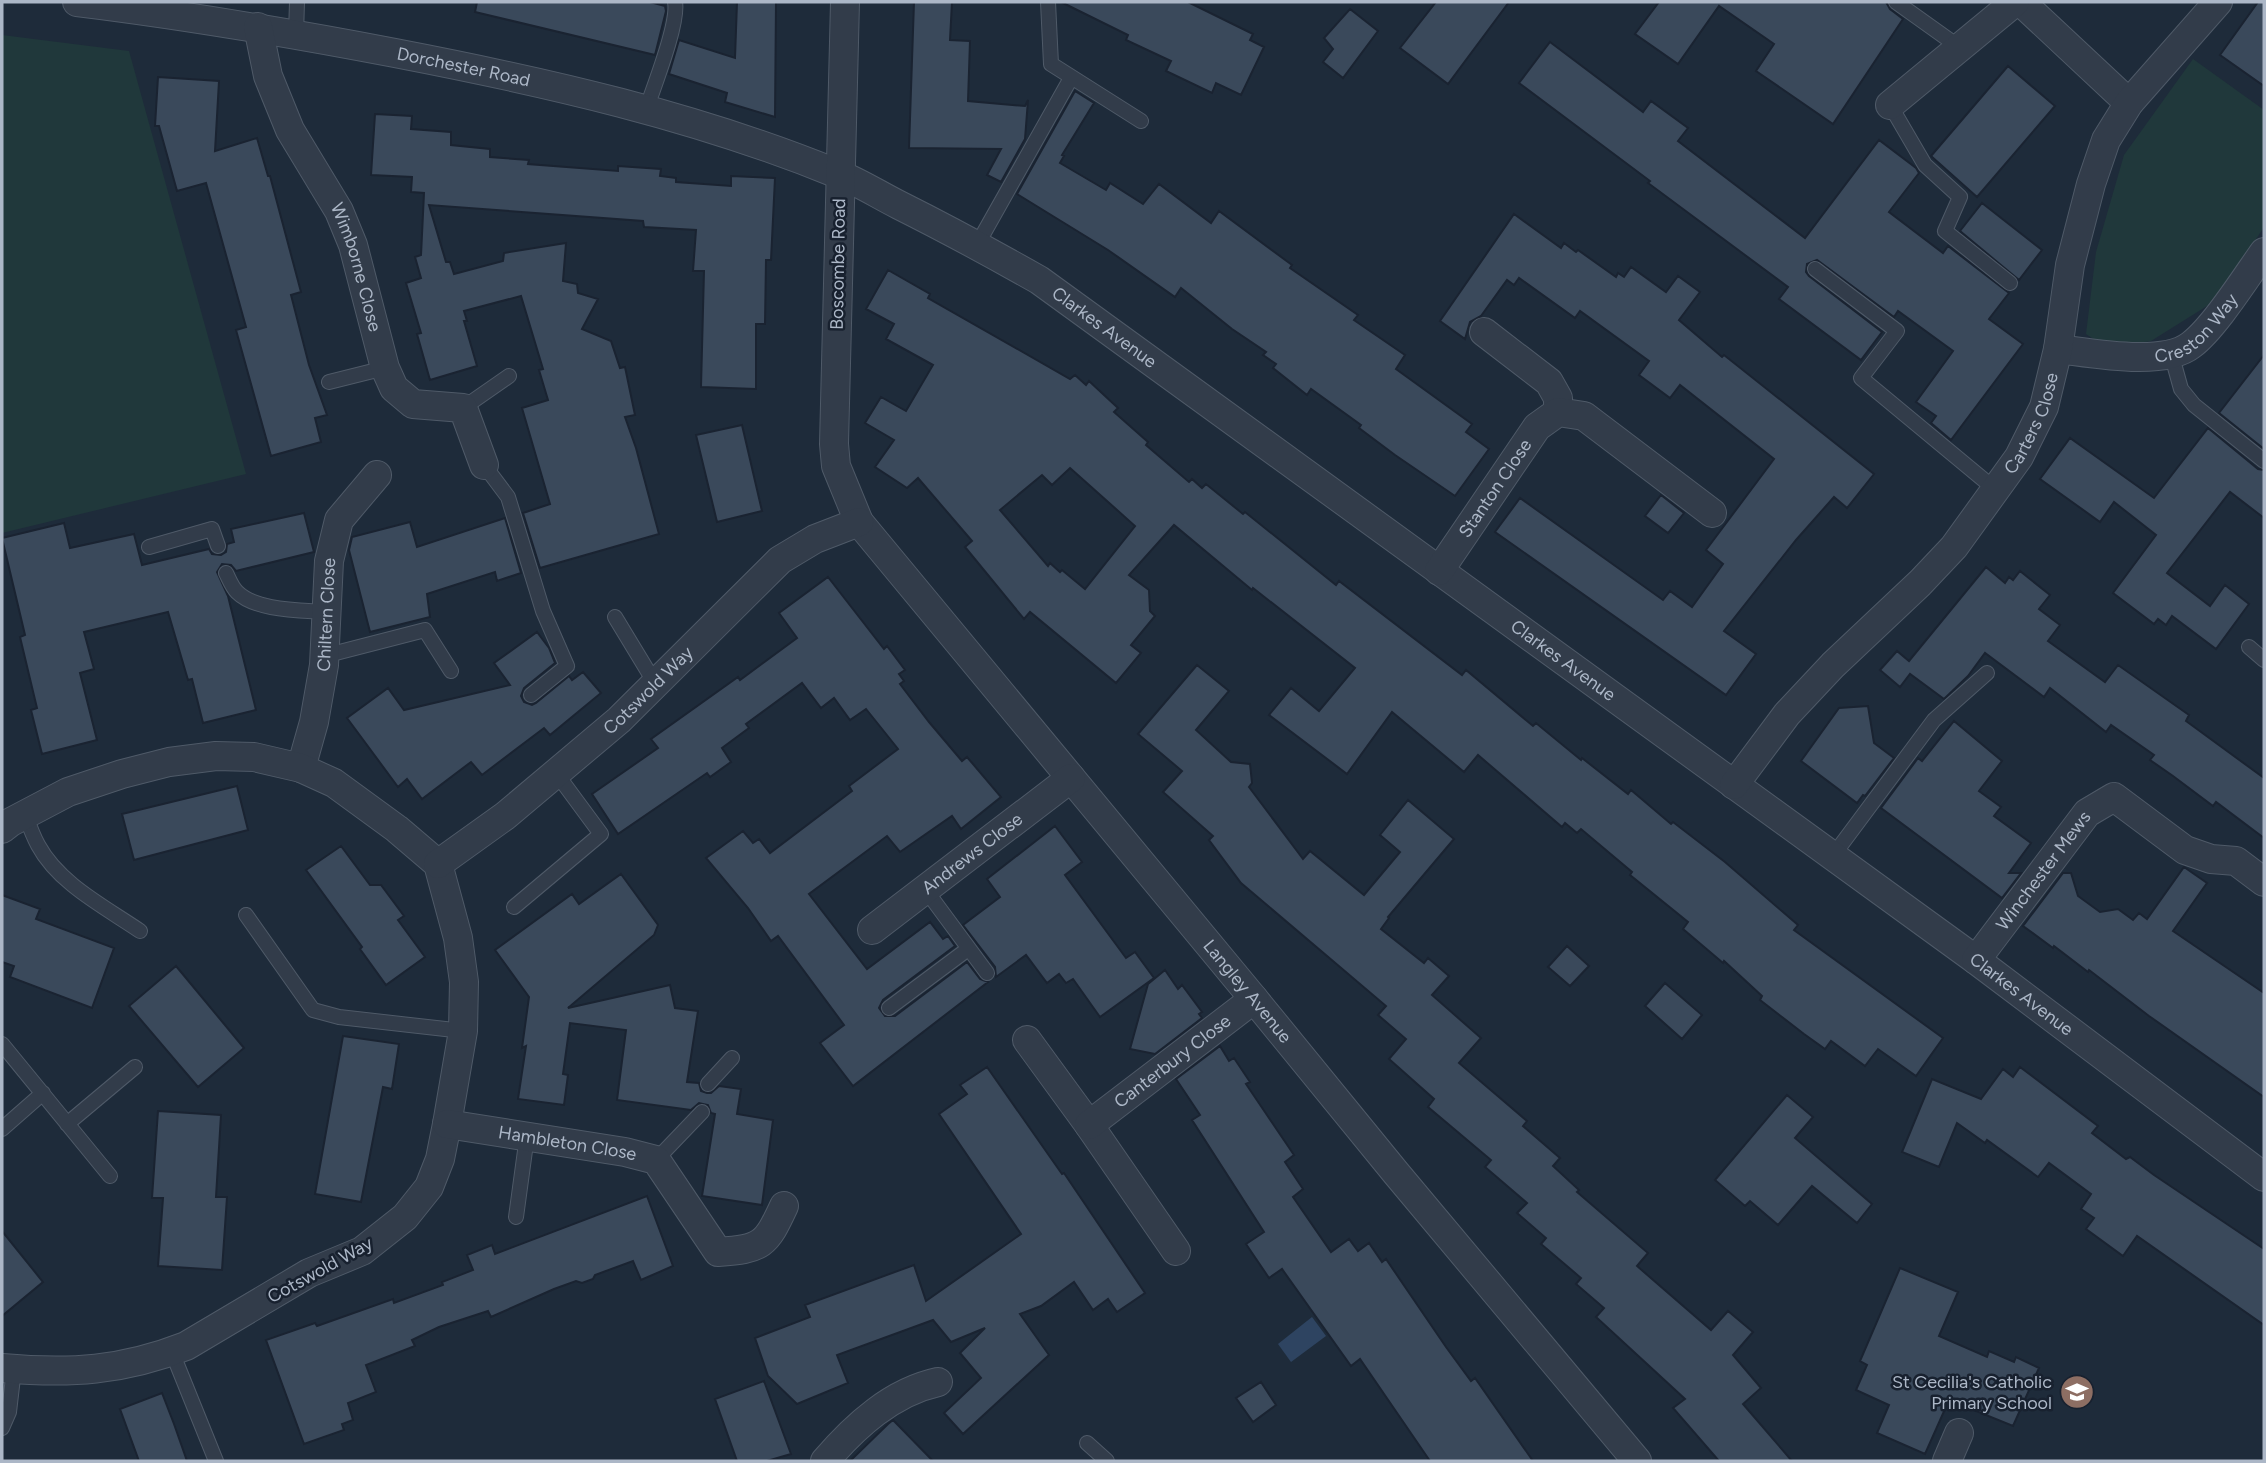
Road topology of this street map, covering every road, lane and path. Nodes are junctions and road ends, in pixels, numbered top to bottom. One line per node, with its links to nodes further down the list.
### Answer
1 (77, 2): 9 (street, Dorchester Road)
2 (297, 2): 10 (lane)
3 (675, 2): 15 (lane)
4 (845, 2): 17 (street, Boscombe Road)
5 (1048, 2): 12 (lane)
6 (1896, 2): 11 (lane)
7 (2018, 2): 11 (street); 13 (street)
8 (2218, 2): 13 (street, Carters Close)
9 (258, 27): 10 (street, Dorchester Road); 25 (street, Wimborne Close)
10 (296, 34): 15 (street, Dorchester Road)
11 (1959, 47): 14 (street)
12 (1071, 78): 16 (lane); 18 (lane)
13 (2129, 103): 23 (street, Carters Close)
14 (1890, 105): 21 (lane)
15 (646, 110): 17 (street, Dorchester Road)
16 (1141, 121)
17 (840, 175): 18 (street, Clarkes Avenue); 35 (street, Boscombe Road)
18 (977, 244): 38 (street, Clarkes Avenue)
19 (2264, 252): 24 (street, Creston Way)
20 (1815, 269): 33 (lane)
21 (2010, 282)
22 (1484, 332): 29 (street)
23 (2058, 349): 24 (street, Creston Way); 33 (street, Carters Close)
24 (2171, 353): 30 (lane)
25 (385, 368): 27 (lane); 28 (street, Wimborne Close)
26 (509, 376): 28 (lane)
27 (329, 382)
28 (463, 408): 31 (street)
29 (1558, 412): 34 (street); 38 (street, Stanton Close)
30 (2264, 461)
31 (484, 465): 48 (lane)
32 (377, 475): 40 (street, Chiltern Close)
33 (1996, 489): 52 (street, Carters Close)
34 (1712, 513)
35 (859, 522): 47 (street, Cotswold Way); 51 (street, Langley Avenue)
36 (218, 546): 37 (lane)
37 (149, 547)
38 (1439, 571): 52 (street, Clarkes Avenue)
39 (226, 573): 40 (lane)
40 (326, 612): 43 (street, Chiltern Close)
41 (615, 617): 47 (lane)
42 (2249, 647): 44 (lane)
43 (324, 656): 45 (lane); 49 (street, Chiltern Close)
44 (2264, 660)
45 (451, 671)
46 (1987, 673): 54 (lane)
47 (655, 684): 50 (street, Cotswold Way)
48 (531, 695)
49 (301, 768): 53 (street); 55 (street)
50 (556, 772): 55 (street, Cotswold Way); 58 (lane)
51 (1071, 778): 57 (street, Andrews Close); 65 (street, Langley Avenue)
52 (1734, 785): 54 (street, Clarkes Avenue)
53 (10, 818): 61 (lane)
54 (1832, 857): 63 (street, Clarkes Avenue)
55 (438, 864): 67 (street, Cotswold Way)
56 (2264, 882): 63 (street, Winchester Mews)
57 (925, 889): 60 (street, Andrews Close); 62 (lane)
58 (514, 908)
59 (246, 915): 67 (lane)
60 (872, 930)
61 (140, 931)
62 (968, 949): 64 (lane); 66 (lane)
63 (1976, 960): 82 (street, Clarkes Avenue)
64 (987, 973)
65 (1254, 999): 77 (street, Canterbury Close); 95 (street, Langley Avenue)
66 (889, 1008)
67 (463, 1031): 76 (street, Cotswold Way)
68 (1027, 1040): 77 (street)
69 (2, 1044): 73 (lane)
70 (732, 1058): 72 (lane)
71 (135, 1067): 75 (lane)
72 (708, 1084)
73 (43, 1093): 75 (lane); 78 (lane)
74 (702, 1112): 80 (lane)
75 (67, 1124): 81 (lane)
76 (447, 1124): 79 (street, Hambleton Close); 86 (street, Cotswold Way)
77 (1090, 1125): 85 (street)
78 (2, 1129)
79 (527, 1136): 80 (street, Hambleton Close); 84 (lane)
80 (656, 1160): 83 (street, Hambleton Close)
81 (110, 1176)
82 (2264, 1177)
83 (783, 1206)
84 (516, 1217)
85 (1176, 1251)
86 (172, 1352): 87 (street, Cotswold Way); 92 (lane)
87 (8, 1369): 89 (lane)
88 (938, 1382): 93 (street)
89 (2, 1428)
90 (1959, 1433): 96 (street)
91 (1087, 1443): 94 (lane)
92 (216, 1461)
93 (825, 1461)
94 (1107, 1461)
95 (1637, 1461)
96 (1947, 1461)

